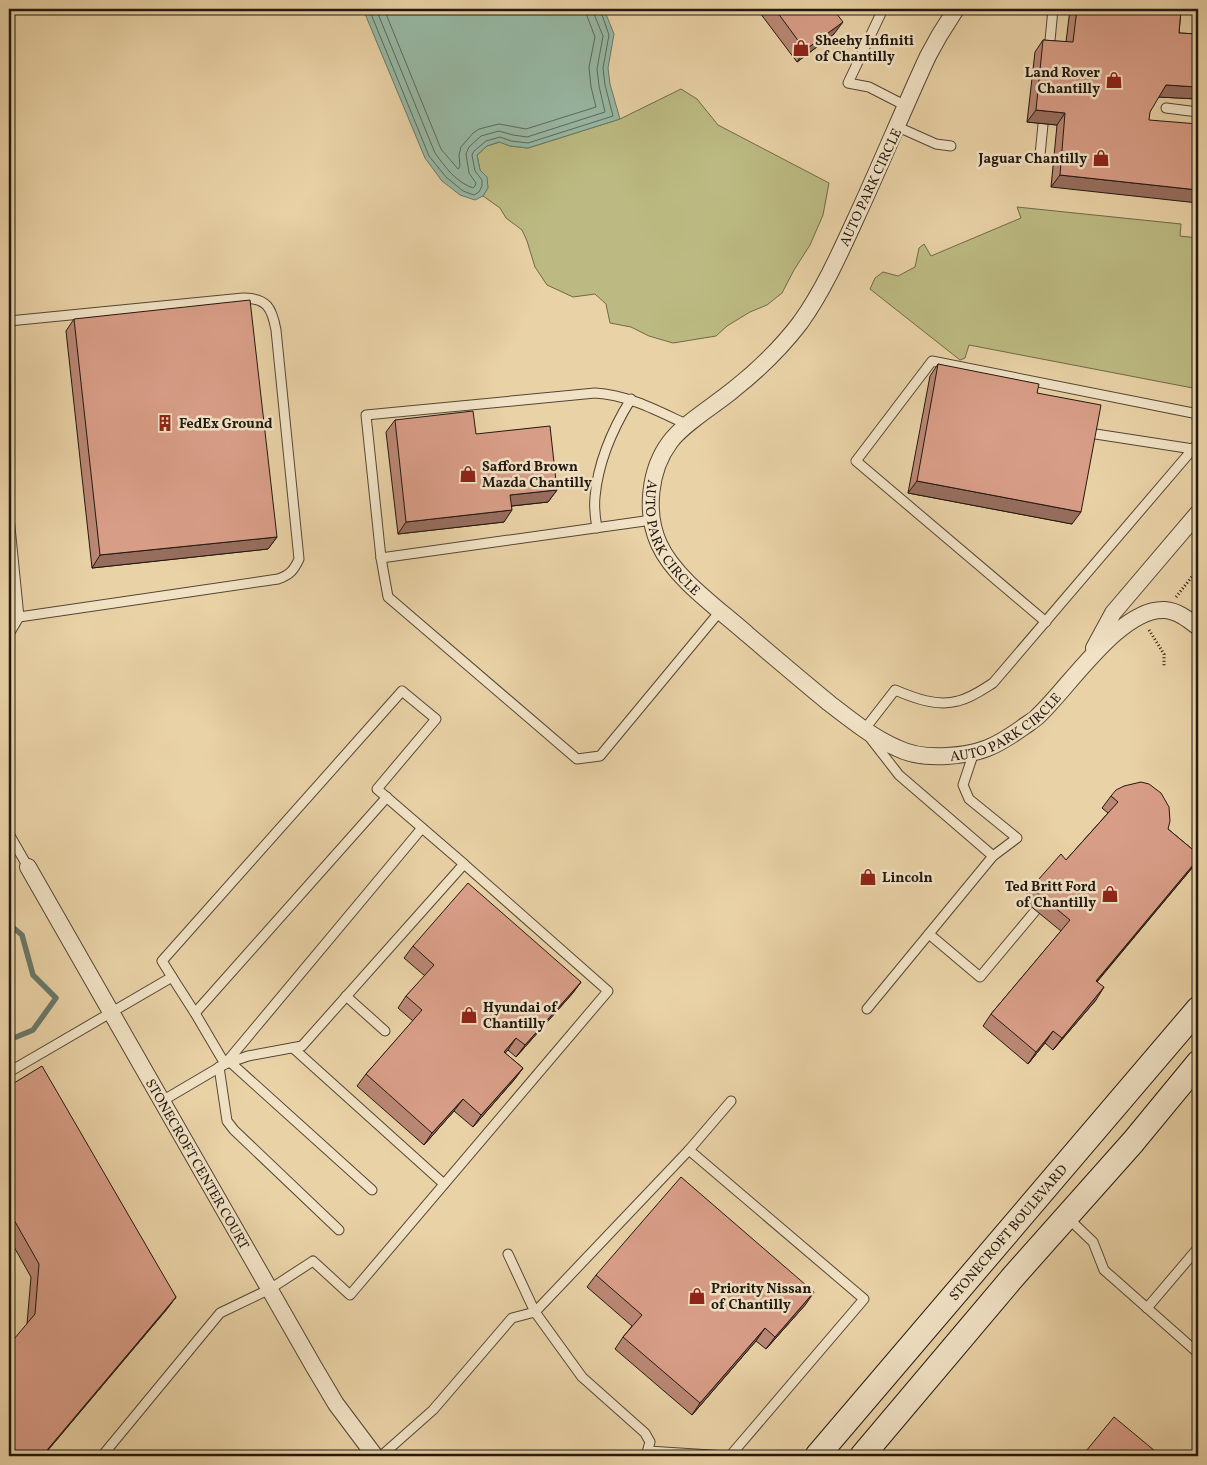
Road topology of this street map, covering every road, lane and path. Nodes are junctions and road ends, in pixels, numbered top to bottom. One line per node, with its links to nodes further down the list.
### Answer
1 (883, 9): 5 (lane)
2 (956, 9): 5 (street, AUTO PARK CIRCLE)
3 (1053, 9): 4 (lane)
4 (1048, 58)
5 (906, 106): 9 (street, AUTO PARK CIRCLE)
6 (1044, 106): 11 (lane)
7 (1166, 108): 8 (lane)
8 (1198, 112)
9 (898, 127): 10 (lane); 15 (street, AUTO PARK CIRCLE)
10 (951, 146)
11 (1040, 155)
12 (9, 321): 24 (lane)
13 (631, 399): 15 (lane); 21 (lane); 22 (lane)
14 (1198, 414): 25 (lane)
15 (688, 425): 20 (street, AUTO PARK CIRCLE)
16 (1090, 433): 17 (lane)
17 (1196, 446): 25 (lane)
18 (1198, 513): 28 (street, AUTO PARK CIRCLE)
19 (9, 517): 24 (lane)
20 (652, 520): 21 (lane); 23 (street, AUTO PARK CIRCLE)
21 (597, 528): 22 (lane)
22 (381, 558): 23 (lane)
23 (721, 610): 29 (street, AUTO PARK CIRCLE)
24 (20, 617): 27 (lane)
25 (1046, 622): 29 (lane)
26 (1198, 627): 28 (street, AUTO PARK CIRCLE)
27 (9, 634)
28 (1087, 661): 30 (street, AUTO PARK CIRCLE)
29 (864, 730): 30 (street, AUTO PARK CIRCLE); 34 (lane)
30 (974, 752): 34 (lane)
31 (387, 797): 32 (lane); 39 (lane); 44 (lane)
32 (422, 828): 35 (lane); 48 (lane)
33 (9, 834): 36 (lane)
34 (993, 856): 38 (lane)
35 (464, 864): 40 (lane); 53 (lane)
36 (28, 867): 43 (street, STONECROFT CENTER COURT)
37 (1036, 910): 38 (lane)
38 (930, 934): 41 (lane)
39 (172, 977): 43 (lane); 44 (lane)
40 (346, 996): 45 (lane); 46 (lane)
41 (868, 1009)
42 (1198, 1009): 68 (main road, STONECROFT BOULEVARD)
43 (112, 1013): 49 (lane); 50 (street, STONECROFT CENTER COURT)
44 (195, 1013): 48 (lane)
45 (385, 1031)
46 (293, 1048): 48 (lane); 53 (lane)
47 (1198, 1063): 55 (main road)
48 (224, 1065): 50 (lane); 54 (lane); 56 (lane)
49 (9, 1072)
50 (162, 1101): 59 (street, STONECROFT CENTER COURT)
51 (731, 1101): 52 (lane)
52 (689, 1150): 61 (lane); 67 (lane)
53 (444, 1184): 59 (lane)
54 (372, 1190)
55 (1066, 1216): 60 (lane); 69 (main road)
56 (339, 1230)
57 (1198, 1248): 60 (lane)
58 (508, 1254): 61 (lane)
59 (270, 1289): 64 (lane); 65 (street, STONECROFT CENTER COURT)
60 (1148, 1308): 62 (lane)
61 (535, 1312): 63 (lane); 66 (lane)
62 (1198, 1352)
63 (647, 1454): 67 (lane)
64 (102, 1456)
65 (375, 1456)
66 (382, 1456)
67 (729, 1456)
68 (817, 1456)
69 (862, 1456)

